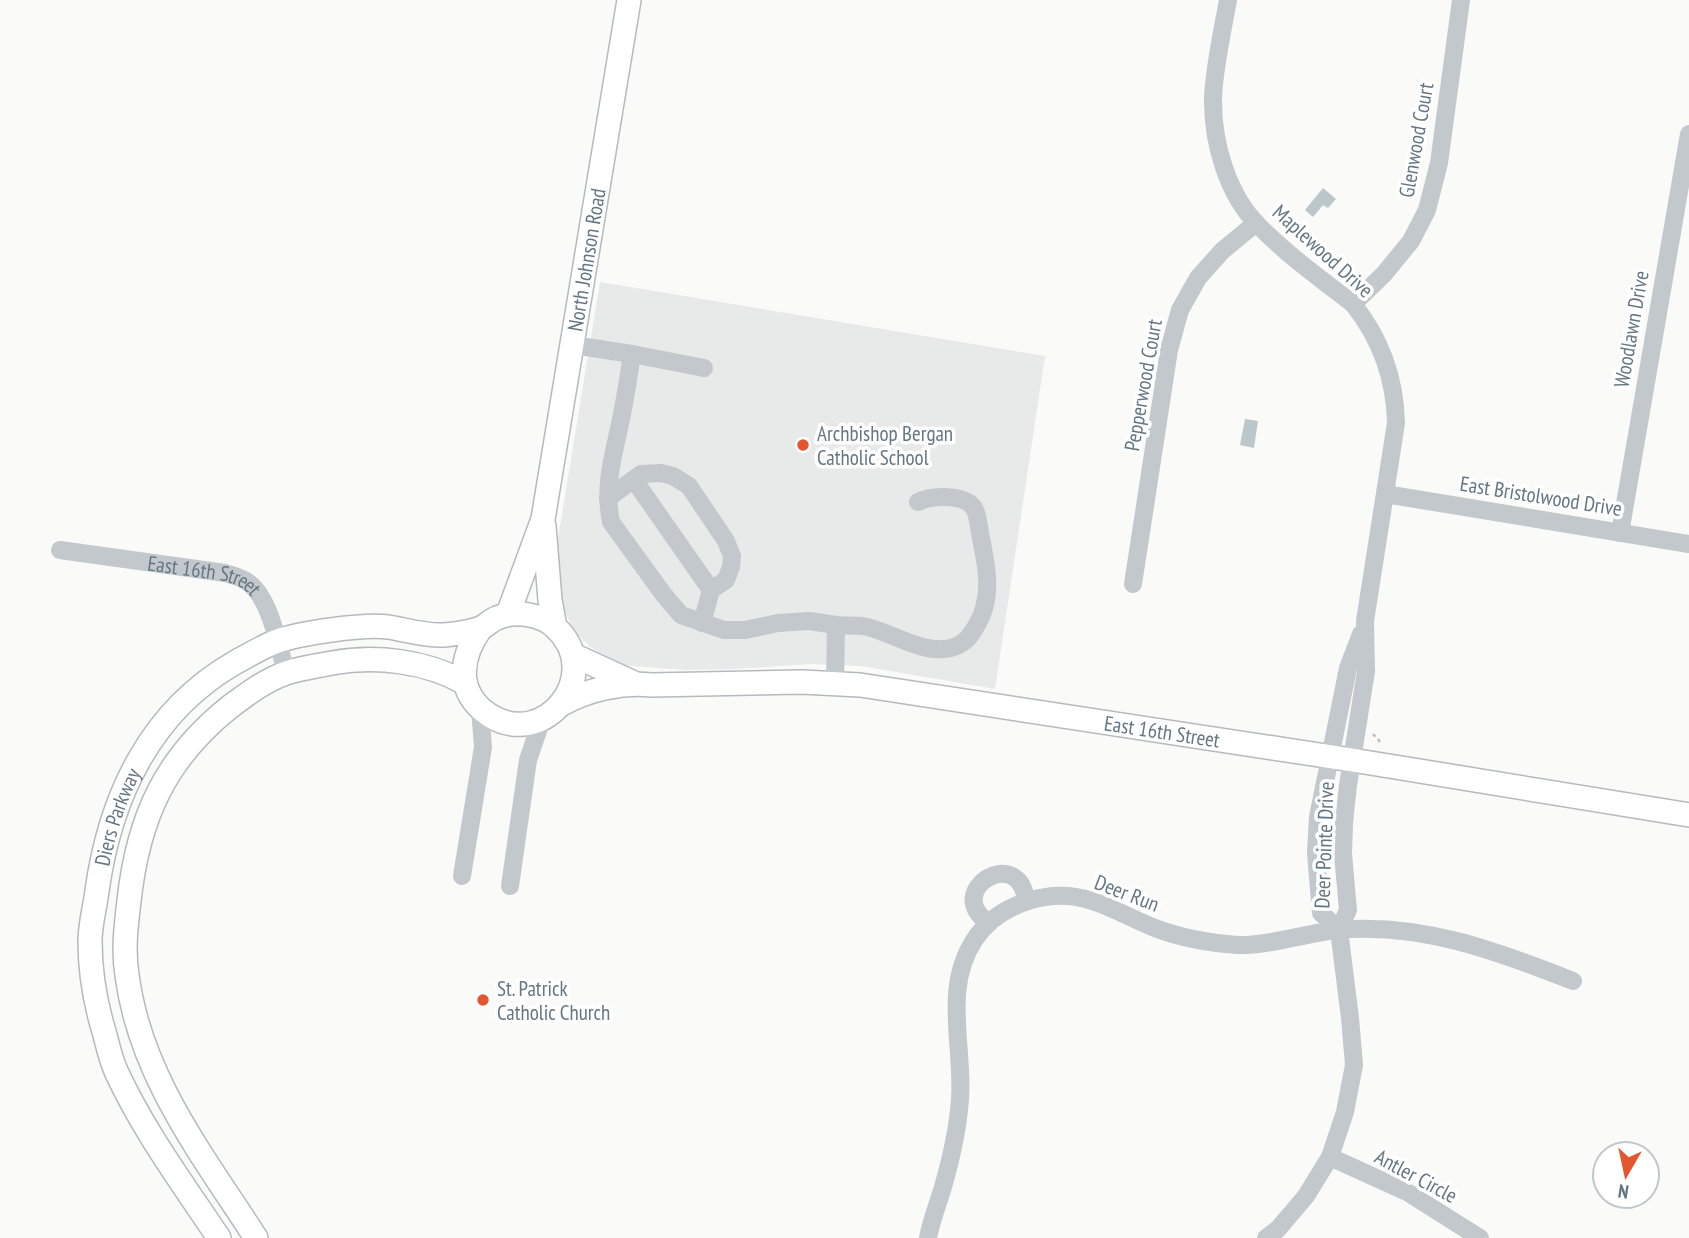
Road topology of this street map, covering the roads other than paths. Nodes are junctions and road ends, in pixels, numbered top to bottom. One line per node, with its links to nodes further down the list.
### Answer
1 (629, 0): 7 (main road, North Johnson Road)
2 (1228, 0): 5 (street, Maplewood Drive)
3 (1461, 0): 6 (street, Glenwood Court)
4 (1689, 134): 15 (street, Woodlawn Drive)
5 (1256, 223): 6 (street, Maplewood Drive); 18 (street, Pepperwood Court)
6 (1353, 304): 11 (street, Maplewood Drive)
7 (573, 345): 8 (street); 14 (main road, North Johnson Road)
8 (632, 354): 9 (street); 12 (street)
9 (704, 368)
10 (634, 480): 12 (street); 19 (street); 19 (street)
11 (1385, 494): 15 (street, East Bristolwood Drive); 34 (street, Maplewood Drive)
12 (608, 498): 21 (street)
13 (918, 502): 22 (street)
14 (543, 519): 20 (main road, North Johnson Road); 23 (main road, North Johnson Road)
15 (1620, 533): 16 (street, East Bristolwood Drive)
16 (1689, 544)
17 (60, 550): 25 (street, East 16th Street)
18 (1133, 584)
19 (711, 590): 21 (street)
20 (508, 614): 23 (main road); 24 (main road)
21 (702, 623): 22 (street)
22 (835, 625): 30 (street)
23 (555, 627): 26 (main road)
24 (481, 628): 25 (main road, Diers Parkway); 28 (main road)
25 (277, 641): 27 (street, East 16th Street); 43 (main road, Diers Parkway)
26 (573, 655): 29 (main road, East 16th Street); 31 (main road)
27 (286, 673): 28 (main road, Diers Parkway); 44 (main road, Diers Parkway)
28 (465, 683): 32 (main road)
29 (634, 683): 30 (main road, East 16th Street); 31 (main road, East 16th Street)
30 (835, 684): 34 (main road, East 16th Street)
31 (562, 704): 33 (main road)
32 (480, 708): 33 (main road); 36 (street)
33 (542, 719): 37 (street)
34 (1342, 759): 35 (main road, East 16th Street); 40 (street, Deer Pointe Drive); 40 (street, Deer Pointe Drive)
35 (1689, 815)
36 (462, 876)
37 (510, 886)
38 (1026, 901): 39 (street, Deer Run); 39 (street); 40 (street, Deer Run)
39 (989, 923): 45 (street, Deer Run)
40 (1339, 930): 41 (street, Deer Run); 42 (street, Deer Pointe Drive)
41 (1573, 981)
42 (1329, 1157): 46 (street, Deer Pointe Drive); 47 (street, Antler Circle)
43 (219, 1238)
44 (256, 1238)
45 (928, 1238)
46 (1266, 1238)
47 (1480, 1238)

